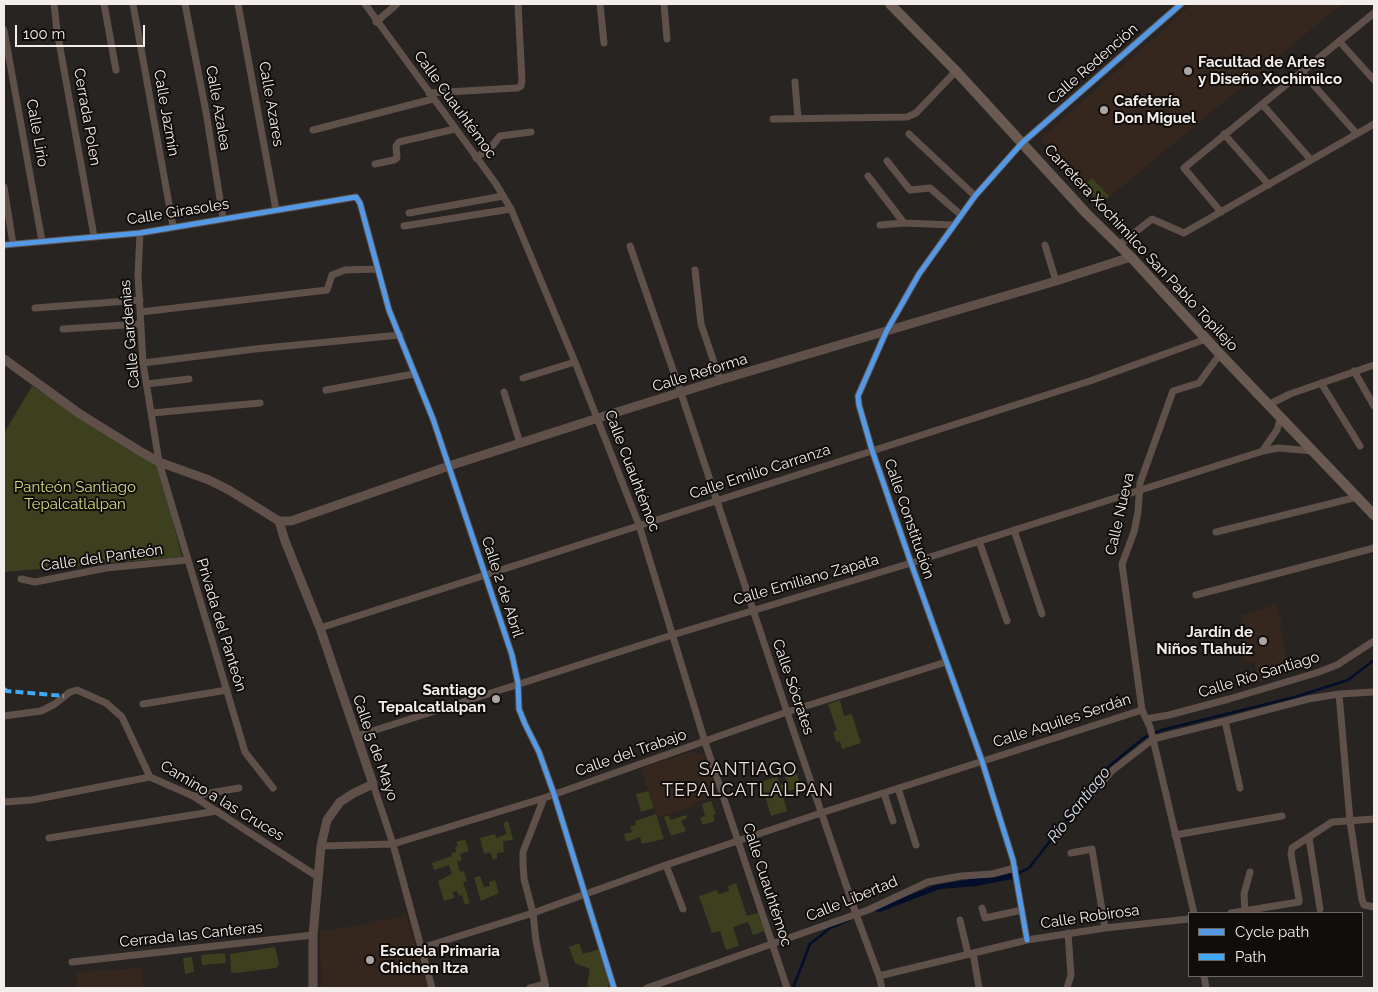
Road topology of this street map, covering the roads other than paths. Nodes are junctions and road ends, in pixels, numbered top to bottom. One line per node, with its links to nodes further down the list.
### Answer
1 (54, 4): 59 (street, Cerrada Polen)
2 (104, 4): 19 (street)
3 (132, 4): 56 (street, Calle Jazmín)
4 (185, 4): 52 (street, Calle Azalea)
5 (238, 4): 48 (street, Calle Azares)
6 (365, 4): 14 (street, Calle Cuauhtémoc)
7 (397, 4): 14 (street)
8 (518, 4): 24 (street)
9 (600, 4): 18 (street)
10 (664, 4): 16 (street)
11 (890, 4): 20 (main road, Carretera Xochimilco San Pablo Topilejo)
12 (1181, 4): 36 (street, Calle Redención)
13 (1374, 13): 17 (street)
14 (376, 22): 24 (street, Calle Cuauhtémoc)
15 (4, 30): 60 (street, Calle Lirio)
16 (667, 39)
17 (1339, 41): 21 (street); 22 (street)
18 (604, 43)
19 (116, 70)
20 (956, 71): 28 (street); 36 (main road, Carretera Xochimilco San Pablo Topilejo)
21 (1302, 72): 26 (street); 35 (street)
22 (1374, 80)
23 (795, 82): 28 (street)
24 (429, 93): 25 (street, Calle Cuauhtémoc)
25 (433, 100): 30 (street, Calle Cuauhtémoc); 31 (street)
26 (1262, 104): 34 (street); 38 (street)
27 (773, 119): 28 (street)
28 (798, 119)
29 (1374, 124): 35 (street)
30 (455, 129): 37 (street, Calle Cuauhtémoc); 40 (street)
31 (313, 130)
32 (531, 132): 37 (street)
33 (909, 134): 45 (street)
34 (1224, 134): 42 (street); 49 (street)
35 (1357, 134): 38 (street)
36 (1022, 143): 45 (street, Calle Constitución); 64 (main road, Carretera Xochimilco San Pablo Topilejo)
37 (476, 158): 44 (street, Calle Cuauhtémoc)
38 (1311, 160): 42 (street)
39 (887, 161): 51 (street)
40 (375, 164)
41 (868, 176): 53 (street)
42 (1269, 185): 49 (street)
43 (4, 187): 61 (street)
44 (503, 196): 47 (street, Calle Cuauhtémoc); 50 (street)
45 (975, 196): 51 (street, Calle Constitución)
46 (356, 197): 48 (street, Calle Girasoles); 67 (street, Calle 2 de Abril)
47 (511, 209): 57 (street); 80 (street, Calle Cuauhtémoc)
48 (276, 210): 52 (street, Calle Girasoles)
49 (1221, 212): 64 (street)
50 (409, 213)
51 (961, 215): 55 (street, Calle Constitución)
52 (223, 218): 56 (street, Calle Girasoles)
53 (904, 222): 54 (street); 55 (street)
54 (880, 225)
55 (953, 225): 75 (street, Calle Constitución)
56 (173, 226): 58 (street, Calle Girasoles)
57 (404, 226)
58 (140, 233): 59 (street, Calle Girasoles); 70 (street, Calle Gardenias)
59 (94, 236): 60 (street, Calle Girasoles)
60 (42, 242): 61 (street, Calle Girasoles)
61 (13, 244): 62 (street, Calle Girasoles)
62 (4, 245)
63 (1044, 245): 69 (street)
64 (1118, 245): 66 (main road, Carretera Xochimilco San Pablo Topilejo)
65 (630, 246): 92 (street, Calle Sócrates)
66 (1131, 257): 69 (street, Calle Reforma); 77 (main road, Carretera Xochimilco San Pablo Topilejo)
67 (377, 269): 72 (street); 76 (street, Calle 2 de Abril)
68 (695, 270): 87 (street)
69 (1056, 281): 75 (street, Calle Reforma)
70 (140, 300): 71 (street); 72 (street, Calle Gardenias)
71 (35, 308)
72 (140, 312): 73 (street, Calle Gardenias)
73 (141, 324): 74 (street); 81 (street, Calle Gardenias)
74 (63, 329)
75 (886, 332): 87 (street, Calle Reforma); 101 (street, Calle Constitución)
76 (400, 335): 81 (street); 84 (street, Calle 2 de Abril)
77 (1206, 339): 78 (main road, Carretera Xochimilco San Pablo Topilejo); 101 (street, Calle Emilio Carranza)
78 (1220, 354): 94 (main road, Carretera Xochimilco San Pablo Topilejo); 106 (street, Calle Nueva)
79 (4, 359): 104 (street)
80 (575, 362): 85 (street); 98 (street, Calle Cuauhtémoc)
81 (143, 363): 89 (street, Calle Gardenias)
82 (1374, 365): 83 (street)
83 (1354, 371): 88 (street); 95 (street)
84 (414, 374): 90 (street); 105 (street, Calle 2 de Abril)
85 (523, 378)
86 (188, 380): 89 (street)
87 (720, 380): 92 (street, Calle Reforma)
88 (1321, 383): 94 (street); 100 (street)
89 (147, 384): 96 (street, Calle Gardenias)
90 (326, 390)
91 (504, 392): 99 (street)
92 (681, 393): 98 (street, Calle Reforma); 108 (street, Calle Sócrates)
93 (260, 403): 96 (street)
94 (1270, 404): 97 (main road, Carretera Xochimilco San Pablo Topilejo)
95 (1374, 406)
96 (152, 413): 104 (street, Calle Gardenias)
97 (1281, 416): 102 (street); 103 (main road, Carretera Xochimilco San Pablo Topilejo)
98 (598, 418): 99 (street, Calle Reforma); 111 (street, Calle Cuauhtémoc)
99 (520, 444): 105 (street, Calle Reforma)
100 (1360, 446)
101 (872, 450): 108 (street, Calle Emilio Carranza); 117 (street, Calle Constitución)
102 (1263, 451): 103 (street, Calle Emiliano Zapata); 106 (street, Calle Emiliano Zapata)
103 (1313, 452): 107 (main road, Carretera Xochimilco San Pablo Topilejo)
104 (159, 462): 110 (street); 116 (street, Privada del Panteón)
105 (449, 466): 110 (street, Calle Reforma); 118 (street, Calle 2 de Abril)
106 (1140, 491): 112 (street, Calle Emiliano Zapata); 133 (street, Calle Nueva)
107 (1358, 497): 109 (main road, Carretera Xochimilco San Pablo Topilejo); 113 (street)
108 (718, 500): 111 (street, Calle Emilio Carranza); 121 (street, Calle Sócrates)
109 (1374, 515)
110 (279, 521): 124 (street, Calle 5 de Mayo)
111 (639, 525): 118 (street, Calle Emilio Carranza); 125 (street, Calle Cuauhtémoc)
112 (1014, 530): 114 (street, Calle Emiliano Zapata); 122 (street)
113 (1216, 532)
114 (979, 541): 117 (street, Calle Emiliano Zapata); 123 (street)
115 (1374, 548): 120 (street)
116 (187, 560): 119 (street, Calle del Panteón); 129 (street, Privada del Panteón)
117 (911, 563): 121 (street, Calle Emiliano Zapata); 127 (street, Calle Constitución)
118 (484, 576): 124 (street, Calle Emilio Carranza); 128 (street, Calle 2 de Abril)
119 (21, 579)
120 (1196, 595)
121 (753, 610): 125 (street, Calle Emiliano Zapata); 134 (street, Calle Sócrates)
122 (1042, 614)
123 (1007, 621)
124 (320, 628): 138 (street, Calle 5 de Mayo)
125 (672, 635): 128 (street, Calle Emiliano Zapata); 140 (street, Calle Cuauhtémoc)
126 (1374, 641): 136 (street, Calle Río Santiago)
127 (946, 662): 134 (street, Calle del Trabajo); 141 (street, Calle Constitución)
128 (518, 683): 138 (street, Calle Emiliano Zapata); 150 (street, Calle 2 de Abril)
129 (227, 690): 132 (street); 145 (street, Privada del Panteón)
130 (1374, 692): 131 (street)
131 (1339, 694): 137 (street); 159 (street)
132 (143, 704)
133 (1142, 710): 136 (street, Calle Nueva); 141 (street, Calle Aquiles Serdán)
134 (787, 712): 140 (street, Calle del Trabajo); 155 (street, Calle Sócrates)
135 (4, 716): 142 (street, Camino a las Cruces)
136 (1146, 719): 139 (street, Calle Nueva)
137 (1226, 721): 139 (street); 147 (street)
138 (357, 736): 143 (street, Calle 5 de Mayo)
139 (1153, 738): 148 (street); 160 (street, Calle Nueva)
140 (705, 742): 150 (street, Calle del Trabajo); 163 (street, Calle Cuauhtémoc)
141 (982, 761): 146 (street, Calle Aquiles Serdán); 169 (street, Calle Constitución)
142 (150, 777): 151 (street, Camino a las Cruces); 153 (street)
143 (373, 784): 164 (street, Calle 5 de Mayo); 166 (street)
144 (239, 788): 151 (street)
145 (272, 788)
146 (898, 788): 149 (street, Calle Aquiles Serdán); 165 (street)
147 (1240, 788)
148 (1093, 792)
149 (884, 793): 155 (street, Calle Aquiles Serdán); 158 (street)
150 (554, 794): 152 (street, Calle del Trabajo); 172 (street, Calle 2 de Abril)
151 (193, 796): 154 (street, Camino a las Cruces)
152 (544, 798): 164 (street, Calle del Trabajo); 180 (street)
153 (4, 802)
154 (217, 811): 161 (street); 171 (street, Camino a las Cruces)
155 (821, 813): 163 (street, Calle Aquiles Serdán); 181 (street, Calle Sócrates)
156 (1282, 816): 160 (street)
157 (1374, 819): 159 (street)
158 (893, 821)
159 (1350, 821): 162 (street); 173 (street)
160 (1175, 835): 178 (street, Calle Nueva)
161 (49, 838)
162 (1309, 838): 176 (street); 179 (street)
163 (738, 841): 168 (street, Calle Aquiles Serdán); 188 (street, Calle Cuauhtémoc)
164 (393, 844): 166 (street, Calle del Trabajo); 189 (street, Calle 5 de Mayo)
165 (916, 845)
166 (320, 846): 171 (street)
167 (1071, 853): 184 (street)
168 (666, 865): 172 (street, Calle Aquiles Serdán); 175 (street)
169 (1015, 869): 177 (street, Calle Constitución); 181 (street, Calle Libertad)
170 (1250, 872): 179 (street)
171 (318, 877): 186 (street)
172 (584, 894): 180 (street, Calle Aquiles Serdán); 197 (street, Calle 2 de Abril)
173 (1374, 907)
174 (982, 908): 177 (street)
175 (683, 909)
176 (1320, 909)
177 (1022, 910): 187 (street, Calle Constitución)
178 (1194, 912)
179 (1245, 912)
180 (533, 914): 189 (street, Calle Aquiles Serdán); 193 (street)
181 (856, 914): 188 (street, Calle Libertad); 192 (street, Calle Sócrates)
182 (1188, 919): 184 (street, Calle Robirosa)
183 (960, 920): 190 (street)
184 (1105, 928): 185 (street, Calle Robirosa)
185 (1068, 933): 187 (street, Calle Robirosa); 202 (street)
186 (313, 935): 191 (street, Cerrada las Canteras); 194 (street)
187 (1027, 940): 190 (street, Calle Robirosa)
188 (772, 945): 198 (street, Calle Libertad); 199 (street, Calle Cuauhtémoc)
189 (421, 948): 195 (street, Calle 5 de Mayo)
190 (970, 953): 192 (street, Calle Robirosa); 201 (street)
191 (72, 962)
192 (879, 976): 200 (street, Calle Sócrates)
193 (546, 986): 196 (street)
194 (313, 988)
195 (432, 988)
196 (530, 988)
197 (614, 988)
198 (647, 988)
199 (787, 988)
200 (882, 988)
201 (979, 988)
202 (1067, 988)

